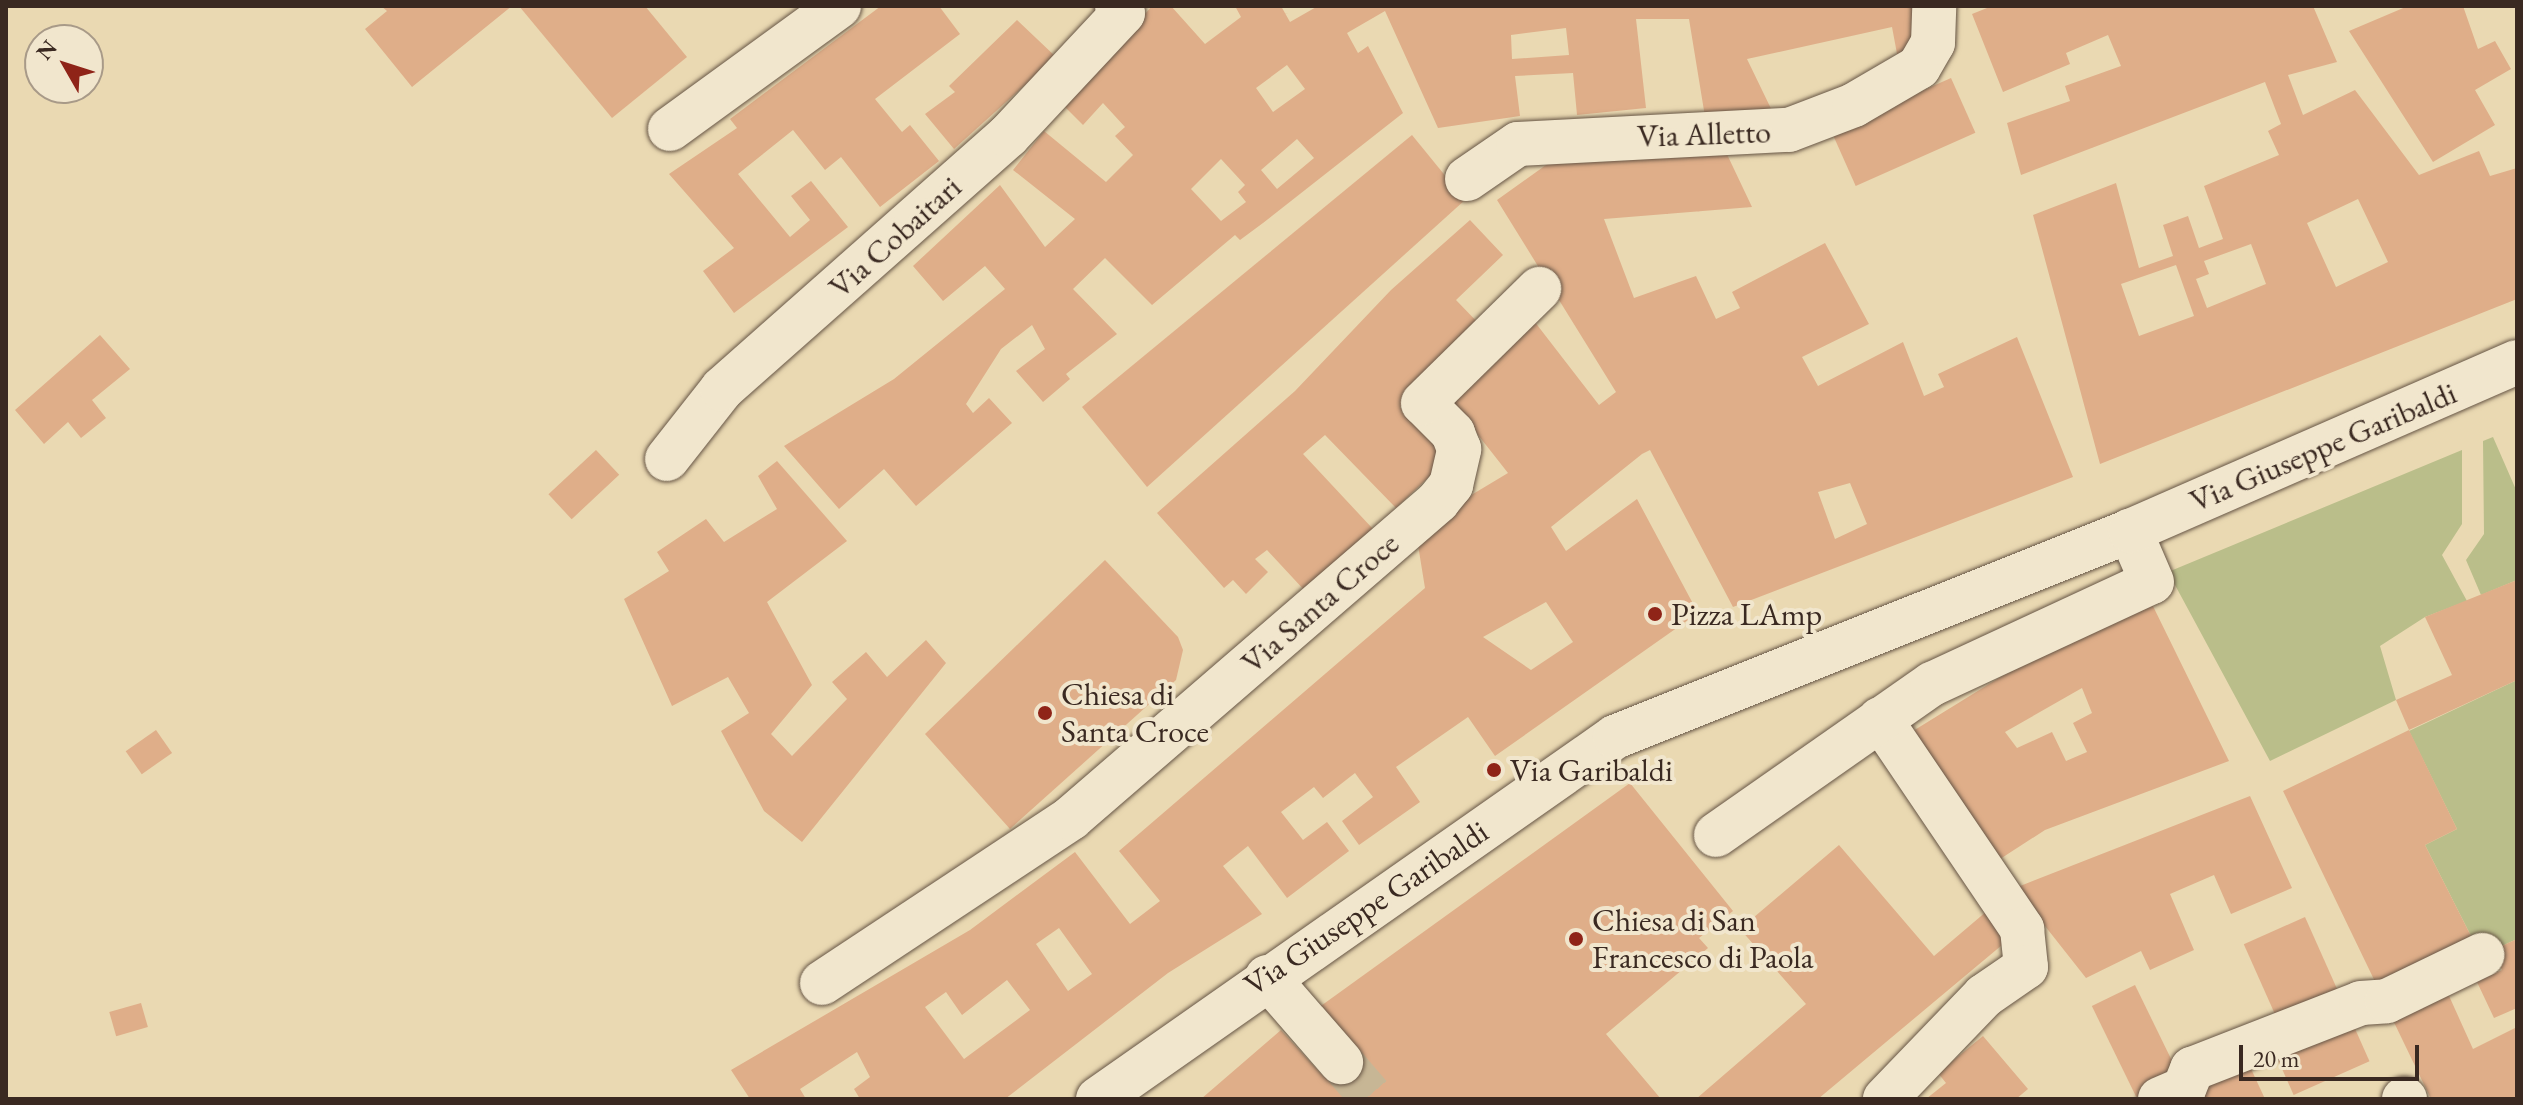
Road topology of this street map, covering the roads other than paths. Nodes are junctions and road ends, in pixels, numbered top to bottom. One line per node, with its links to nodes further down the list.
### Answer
1 (839, 6): 4 (street)
2 (1934, 6): 5 (street, Via Alletto)
3 (1120, 10): 8 (street, Via Cobaitari)
4 (670, 129)
5 (1467, 179)
6 (1539, 289): 14 (street, Via Santa Croce)
7 (2517, 362): 9 (street, Via Giuseppe Garibaldi)
8 (667, 459)
9 (2130, 531): 10 (street); 13 (street, Via Giuseppe Garibaldi)
10 (1880, 719): 11 (street); 17 (street)
11 (1716, 835)
12 (2482, 955): 18 (street)
13 (1267, 977): 15 (street); 16 (street, Via Giuseppe Garibaldi)
14 (822, 983)
15 (1341, 1062)
16 (1098, 1099)
17 (1885, 1099)
18 (2160, 1099)

